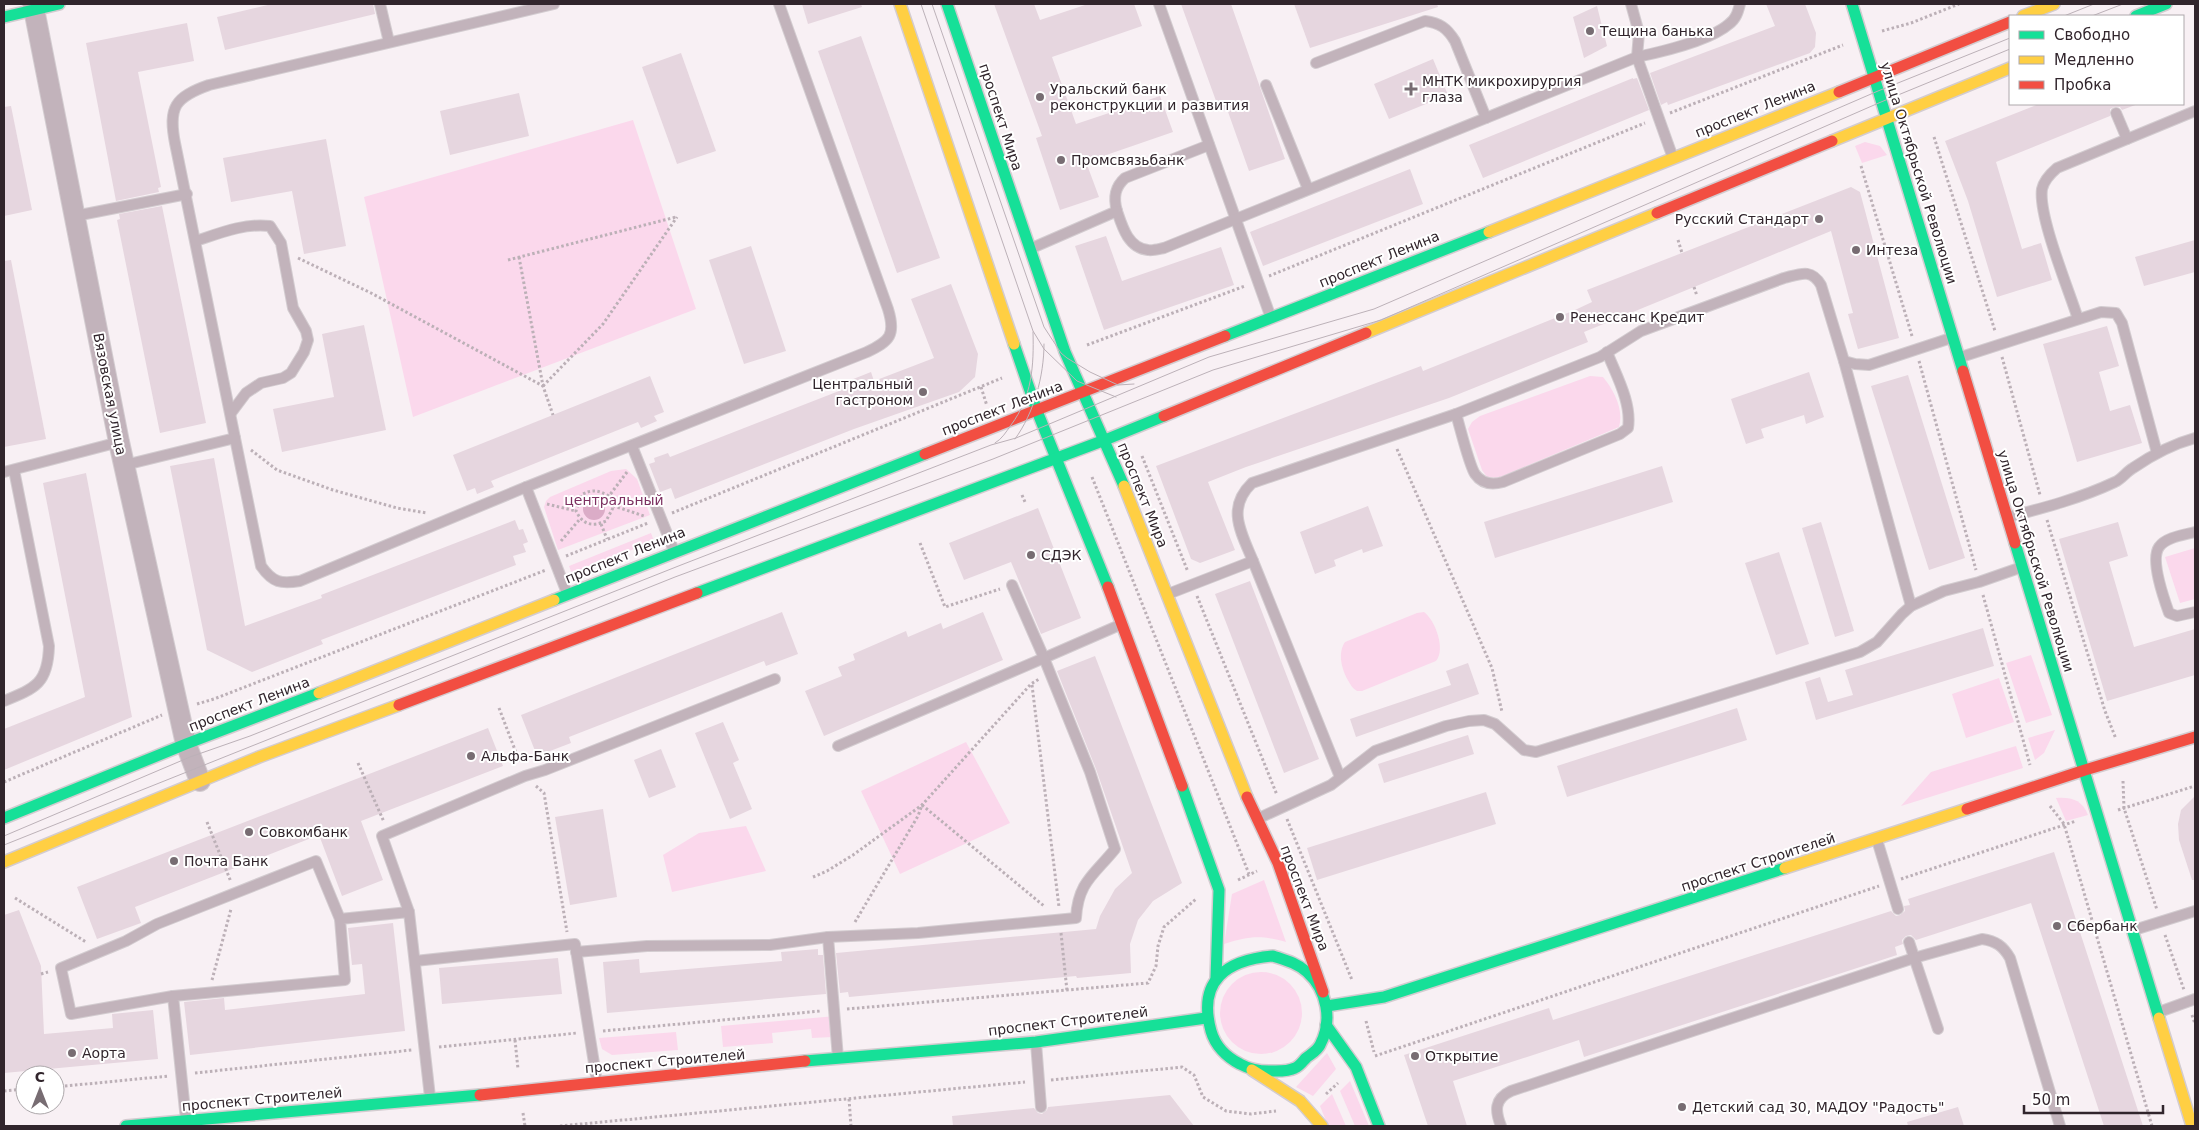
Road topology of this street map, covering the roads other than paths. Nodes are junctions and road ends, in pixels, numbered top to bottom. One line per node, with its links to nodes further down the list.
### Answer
1 (59, 4): 14 (main road)
2 (380, 4): 19 (lane)
3 (554, 4): 13 (lane)
4 (779, 4): 53 (lane)
5 (900, 4): 46 (main road)
6 (947, 4): 38 (main road, проспект Мира)
7 (1159, 4): 30 (lane)
8 (1631, 4): 20 (lane)
9 (1740, 4): 20 (lane)
10 (1852, 4): 23 (main road, улица Октябрьской Революции)
11 (2054, 4): 15 (main road)
12 (2166, 4): 16 (main road)
13 (533, 6): 19 (lane)
14 (33, 7): 17 (main road); 35 (street, Вязовская улица)
15 (2026, 15)
16 (2138, 15)
17 (4, 17)
18 (2009, 22): 23 (main road, проспект Ленина)
19 (389, 42): 33 (lane)
20 (1637, 57): 27 (lane); 31 (lane)
21 (1316, 63): 27 (lane)
22 (2009, 68): 28 (main road)
23 (1874, 78): 28 (main road, улица Октябрьской Революции); 31 (main road, проспект Ленина)
24 (1266, 85): 32 (lane)
25 (2195, 111): 29 (lane)
26 (2116, 113): 29 (lane)
27 (1486, 118): 32 (lane)
28 (1888, 120): 41 (main road, улица Октябрьской Революции); 51 (main road)
29 (2127, 139): 40 (lane)
30 (1209, 145): 34 (lane); 36 (lane)
31 (1673, 158): 39 (main road, проспект Ленина)
32 (1308, 189): 36 (lane)
33 (186, 194): 35 (lane); 37 (lane)
34 (1117, 211): 36 (lane); 38 (lane)
35 (75, 216): 52 (street, Вязовская улица)
36 (1235, 218): 39 (lane)
37 (196, 241): 47 (lane); 47 (lane)
38 (1029, 250): 45 (main road, проспект Мира)
39 (1271, 318): 45 (main road, проспект Ленина)
40 (2078, 319): 43 (lane); 54 (lane)
41 (1953, 337): 43 (main road, улица Октябрьской Революции); 44 (lane)
42 (1607, 352): 44 (lane); 48 (lane); 48 (lane)
43 (1960, 357): 59 (main road, улица Октябрьской Революции)
44 (1844, 361): 67 (lane)
45 (1082, 393): 46 (main road, проспект Ленина); 51 (main road, проспект Мира)
46 (1037, 411): 55 (main road); 61 (main road, проспект Ленина)
47 (232, 413): 49 (lane)
48 (1456, 414): 62 (lane)
49 (235, 438): 56 (lane); 58 (lane)
50 (2195, 438): 54 (lane)
51 (1105, 440): 55 (main road); 66 (main road, проспект Мира)
52 (119, 442): 56 (street, Вязовская улица); 57 (lane)
53 (632, 446): 58 (lane); 61 (lane)
54 (2157, 453): 59 (lane)
55 (1057, 459): 69 (main road); 78 (main road)
56 (125, 465): 74 (street, Вязовская улица)
57 (9, 471): 72 (lane)
58 (526, 487): 65 (lane)
59 (2007, 517): 63 (main road, улица Октябрьской Революции)
60 (2195, 532): 68 (lane)
61 (674, 551): 65 (main road, проспект Ленина)
62 (1253, 561): 66 (lane); 77 (lane)
63 (2022, 567): 67 (lane); 76 (main road, улица Октябрьской Революции)
64 (1012, 585): 70 (lane)
65 (567, 594): 74 (main road, проспект Ленина)
66 (1167, 594): 80 (main road, проспект Мира)
67 (1911, 606): 77 (lane)
68 (2195, 612)
69 (1123, 624): 70 (lane); 93 (main road)
70 (1044, 658): 75 (lane); 88 (lane)
71 (775, 679): 85 (lane)
72 (4, 701)
73 (2195, 737): 76 (main road, проспект Строителей)
74 (186, 744): 78 (street, Вязовская улица); 79 (main road, проспект Ленина)
75 (838, 746)
76 (2085, 770): 81 (main road, проспект Строителей); 87 (main road, улица Октябрьской Революции)
77 (1340, 777): 80 (lane)
78 (200, 781): 82 (main road)
79 (4, 818)
80 (1256, 819): 94 (main road, проспект Мира)
81 (1876, 839): 83 (lane); 97 (main road, проспект Строителей)
82 (4, 862)
83 (1898, 909)
84 (2195, 911): 87 (lane)
85 (409, 912): 86 (lane); 92 (lane)
86 (340, 919): 95 (lane); 95 (lane)
87 (2133, 931): 98 (main road, улица Октябрьской Революции)
88 (828, 937): 90 (lane); 103 (lane)
89 (1909, 942): 91 (lane)
90 (573, 948): 92 (lane); 105 (lane)
91 (1914, 958): 101 (lane); 112 (lane); 113 (lane)
92 (415, 962): 106 (lane)
93 (1216, 978): 94 (main road); 99 (main road)
94 (1323, 992): 97 (main road)
95 (173, 996): 108 (lane)
96 (2192, 1000): 98 (lane)
97 (1327, 1006): 100 (main road)
98 (2158, 1012): 114 (main road, улица Октябрьской Революции)
99 (1206, 1018): 102 (main road, проспект Строителей); 104 (main road)
100 (1326, 1025): 104 (main road); 111 (main road)
101 (1938, 1029)
102 (1036, 1042): 103 (main road, проспект Строителей); 107 (lane)
103 (838, 1058): 105 (main road, проспект Строителей)
104 (1252, 1070): 110 (main road)
105 (597, 1082): 106 (main road, проспект Строителей)
106 (430, 1099): 108 (main road, проспект Строителей)
107 (1041, 1107)
108 (186, 1121): 109 (main road, проспект Строителей)
109 (126, 1126)
110 (1322, 1126)
111 (1379, 1126)
112 (1501, 1126)
113 (2060, 1126)
114 (2192, 1126)

